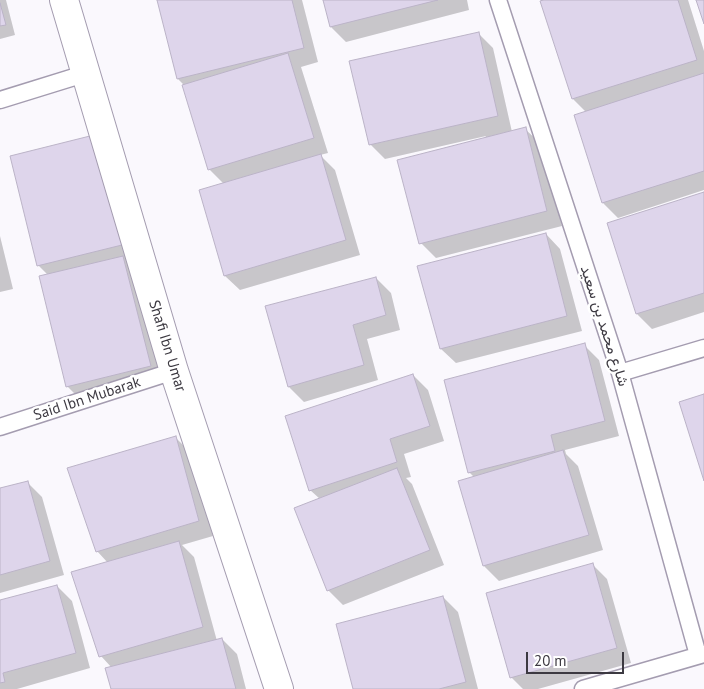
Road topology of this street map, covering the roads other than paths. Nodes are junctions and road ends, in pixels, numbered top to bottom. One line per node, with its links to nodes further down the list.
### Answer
1 (64, 0): 3 (street, Shafi Ibn Umar)
2 (498, 0): 7 (lane, شارع محمد بن سعيد)
3 (84, 74): 4 (lane); 6 (street, Shafi Ibn Umar)
4 (0, 100)
5 (704, 348): 7 (lane)
6 (174, 371): 8 (lane, Said Ibn Mubarak); 10 (street, Shafi Ibn Umar)
7 (620, 373): 9 (lane, شارع محمد بن سعيد)
8 (0, 427)
9 (701, 654): 11 (lane)
10 (279, 689)
11 (584, 689)

